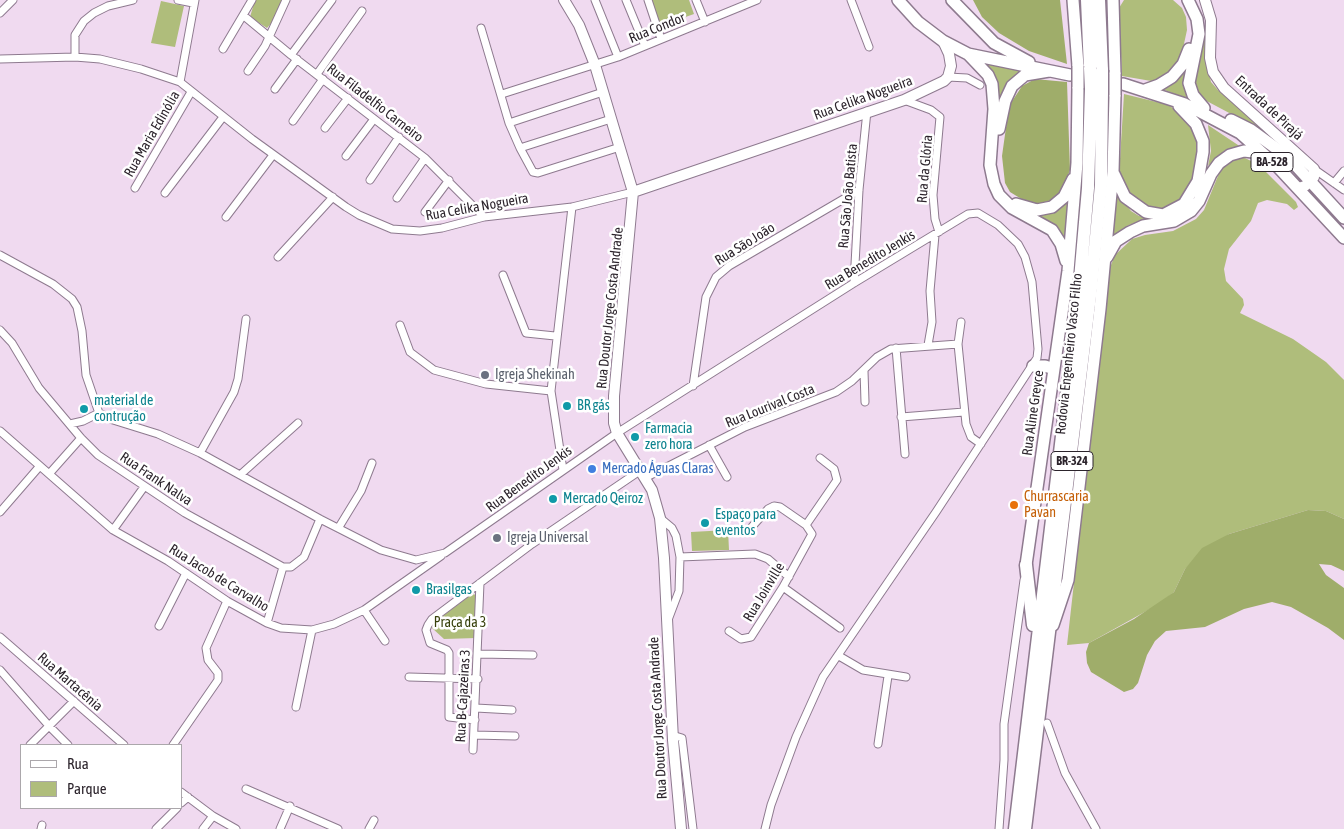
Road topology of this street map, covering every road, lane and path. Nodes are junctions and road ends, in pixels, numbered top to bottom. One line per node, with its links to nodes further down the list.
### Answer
1 (13, 0): 28 (street)
2 (133, 0): 39 (street)
3 (178, 0): 24 (street)
4 (252, 0): 29 (street)
5 (286, 0): 32 (street)
6 (332, 0): 40 (street)
7 (564, 0): 43 (main road, Rua Doutor Jorge Costa Andrade)
8 (595, 0): 41 (street)
9 (626, 0): 35 (street)
10 (648, 0): 33 (street)
11 (696, 0): 30 (street)
12 (734, 0): 26 (street)
13 (756, 0): 26 (street, Rua Condor)
14 (851, 0): 36 (street)
15 (898, 0): 34 (main road)
16 (952, 0): 25 (main road)
17 (1073, 0): 44 (main road)
18 (1087, 0): 44 (highway, Rodovia Engenheiro Vasco Filho / BR-324)
19 (1099, 0): 44 (highway, Rodovia Engenheiro Vasco Filho / BR-324)
20 (1180, 0): 55 (main road)
21 (1188, 0): 63 (main road)
22 (1205, 0): 79 (main road, Entrada de Pirajá)
23 (1115, 1): 81 (main road, bridge)
24 (194, 2): 50 (street)
25 (959, 5): 46 (main road)
26 (737, 8): 30 (street, Rua Condor)
27 (362, 11): 48 (street)
28 (0, 13)
29 (244, 16): 32 (street, Rua Filadelfio Carneiro); 37 (street)
30 (706, 22): 33 (street, Rua Condor)
31 (481, 28): 58 (street)
32 (268, 36): 40 (street, Rua Filadelfio Carneiro); 45 (street)
33 (662, 39): 35 (street, Rua Condor)
34 (943, 41): 38 (main road); 49 (main road)
35 (645, 46): 41 (street, Rua Condor)
36 (869, 47)
37 (223, 49)
38 (968, 54): 46 (main road); 104 (main road)
39 (75, 57): 42 (street, Rua Celika Nogueira); 50 (street, Rua Celika Nogueira)
40 (294, 57): 48 (street, Rua Filadelfio Carneiro); 53 (street)
41 (618, 57): 43 (street, Rua Condor)
42 (0, 59)
43 (595, 65): 57 (main road, Rua Doutor Jorge Costa Andrade); 58 (street, Rua Condor)
44 (1090, 68): 54 (highway, Rodovia Engenheiro Vasco Filho / BR-324, bridge)
45 (248, 71)
46 (1049, 71): 47 (main road); 78 (main road)
47 (1070, 75)
48 (320, 76): 59 (street, Rua Filadelfio Carneiro); 68 (street)
49 (948, 77): 52 (street); 60 (main road, Rua Celika Nogueira)
50 (180, 82): 56 (street, Rua Celika Nogueira)
51 (1123, 84): 55 (main road, BA-528)
52 (980, 85)
53 (275, 89)
54 (1090, 89): 78 (main road, Rua Aline Greyce); 169 (highway, Rodovia Engenheiro Vasco Filho / BR-324); 170 (highway, Rodovia Engenheiro Vasco Filho / BR-324)
55 (1145, 90): 61 (main road, BA-528)
56 (191, 92): 65 (street, Rua Celika Nogueira); 86 (street, Rua Maria Edinólia)
57 (603, 92): 67 (main road, Rua Doutor Jorge Costa Andrade); 69 (street)
58 (502, 94): 69 (street)
59 (348, 98): 66 (street, Rua Filadelfio Carneiro); 70 (street)
60 (904, 100): 64 (main road, Rua Celika Nogueira); 99 (street, Rua da Glória)
61 (1172, 100): 62 (main road, BA-528); 81 (main road)
62 (1185, 104): 63 (main road); 74 (main road, BA-528)
63 (1204, 108): 84 (main road)
64 (867, 111): 88 (street, Rua São João Batista); 90 (main road, Rua Celika Nogueira)
65 (223, 117): 75 (street, Rua Celika Nogueira); 91 (street)
66 (374, 119): 71 (street, Rua Filadelfio Carneiro); 76 (street)
67 (612, 119): 72 (main road, Rua Doutor Jorge Costa Andrade); 73 (street)
68 (293, 121)
69 (510, 124): 73 (street)
70 (326, 128)
71 (399, 137): 77 (street, Rua Filadelfio Carneiro); 82 (street)
72 (620, 147): 73 (street); 90 (main road, Rua Doutor Jorge Costa Andrade)
73 (520, 148)
74 (1262, 153): 87 (main road, BA-528); 103 (main road)
75 (273, 155): 92 (street, Rua Celika Nogueira); 96 (street)
76 (346, 156)
77 (425, 158): 83 (street, Rua Filadelfio Carneiro); 93 (street)
78 (1077, 162): 104 (main road, Rua Aline Greyce)
79 (1314, 170): 84 (main road); 85 (street)
80 (1344, 171): 85 (street)
81 (1113, 172): 103 (main road)
82 (370, 180)
83 (448, 180): 95 (street); 97 (street, Rua Filadelfio Carneiro)
84 (1310, 181): 87 (main road); 98 (main road)
85 (1334, 183): 89 (street)
86 (135, 188)
87 (1298, 188): 100 (main road, BA-528)
88 (859, 190): 106 (street, Rua São João Batista); 118 (street, Rua São João)
89 (1344, 190)
90 (634, 192): 94 (street, Rua Celika Nogueira); 127 (main road, Rua Doutor Jorge Costa Andrade)
91 (165, 193)
92 (333, 197): 97 (street, Rua Celika Nogueira); 102 (street)
93 (397, 198)
94 (572, 207): 97 (street, Rua Celika Nogueira); 111 (street)
95 (425, 212)
96 (226, 217)
97 (484, 217)
98 (1344, 218)
99 (937, 234): 106 (street, Rua Benedito Jenkis); 113 (street, Rua da Glória); 115 (street, Rua Benedito Jenkis)
100 (1344, 238)
101 (0, 255): 122 (street)
102 (278, 257)
103 (1104, 270): 169 (main road)
104 (1068, 271): 116 (main road, Rua Aline Greyce)
105 (503, 275): 111 (street)
106 (854, 283): 118 (street, Rua Benedito Jenkis)
107 (246, 319): 131 (street)
108 (961, 322): 112 (street)
109 (400, 325): 119 (street)
110 (0, 330): 125 (street, Rua Frank Nalva)
111 (555, 336): 119 (street)
112 (958, 344): 113 (street, Rua Lourival Costa); 121 (street)
113 (928, 345): 114 (street, Rua Lourival Costa)
114 (896, 348): 117 (street, Rua Lourival Costa); 123 (street)
115 (1033, 366): 116 (main road); 129 (street)
116 (1054, 369): 151 (main road, Rua Aline Greyce)
117 (864, 371): 120 (street); 130 (street, Rua Lourival Costa)
118 (692, 386): 127 (street, Rua Benedito Jenkis)
119 (550, 390): 136 (street)
120 (865, 402)
121 (964, 412): 123 (street); 129 (street)
122 (99, 413): 125 (street); 131 (street, Rua Benedito Jenkis)
123 (901, 417): 132 (street)
124 (298, 423): 139 (street)
125 (70, 424): 128 (street, Rua Frank Nalva)
126 (0, 431): 135 (street, Rua Jacob de Carvalho)
127 (617, 433): 136 (street, Rua Benedito Jenkis); 138 (main road, Rua Doutor Jorge Costa Andrade)
128 (81, 438): 137 (street); 141 (street, Rua Frank Nalva)
129 (980, 444): 173 (street)
130 (709, 445): 138 (street, Rua Lourival Costa); 140 (street)
131 (200, 453): 139 (street, Rua Benedito Jenkis)
132 (905, 454)
133 (820, 458): 145 (street)
134 (372, 463): 146 (street)
135 (39, 467): 137 (street, Rua Jacob de Carvalho); 142 (street)
136 (563, 470): 149 (street, Rua Benedito Jenkis)
137 (48, 474): 147 (street, Rua Jacob de Carvalho)
138 (643, 474): 143 (main road, Rua Doutor Jorge Costa Andrade); 155 (street, Rua Lourival Costa)
139 (240, 475): 144 (street, Rua Benedito Jenkis)
140 (727, 476)
141 (144, 487): 147 (street); 152 (street, Rua Frank Nalva)
142 (0, 512)
143 (660, 518): 150 (street); 162 (main road, Rua Doutor Jorge Costa Andrade)
144 (320, 519): 146 (street, Rua Benedito Jenkis); 152 (street)
145 (806, 526): 148 (street); 154 (street, Rua Joinville)
146 (339, 527): 149 (street, Rua Benedito Jenkis)
147 (113, 530): 153 (street, Rua Jacob de Carvalho)
148 (750, 530)
149 (445, 553): 158 (street, Rua Jacob de Carvalho)
150 (680, 557): 154 (street); 162 (street)
151 (1026, 565): 159 (street, Rua Aline Greyce); 160 (highway)
152 (283, 567): 161 (street)
153 (186, 574): 157 (street, Rua Jacob de Carvalho); 163 (street)
154 (788, 577): 156 (street, Rua Joinville)
155 (480, 583): 171 (street, Rua B-Cajazeiras 3); 178 (street, Rua Lourival Costa)
156 (784, 587): 164 (street); 166 (street, Rua Joinville)
157 (228, 601): 161 (street, Rua Jacob de Carvalho); 193 (street)
158 (364, 610): 165 (street, Rua Jacob de Carvalho); 168 (street)
159 (1019, 611): 160 (highway); 213 (street, Rua Aline Greyce)
160 (1032, 614): 170 (highway)
161 (267, 623): 165 (street, Rua Jacob de Carvalho)
162 (667, 623): 188 (main road, Rua Doutor Jorge Costa Andrade)
163 (159, 626)
164 (840, 628)
165 (312, 630): 181 (street)
166 (729, 631)
167 (0, 637): 180 (street, Rua Martacênia)
168 (385, 641)
169 (1048, 641): 215 (highway, Rodovia Engenheiro Vasco Filho / BR-324)
170 (1036, 645): 214 (highway, Rodovia Engenheiro Vasco Filho / BR-324)
171 (479, 654): 172 (street); 179 (street, Rua B-Cajazeiras 3)
172 (533, 655)
173 (839, 656): 175 (street); 212 (street)
174 (0, 670): 186 (street)
175 (888, 676): 177 (street); 194 (street)
176 (409, 677): 178 (street)
177 (906, 677)
178 (449, 678): 179 (street); 184 (street)
179 (478, 679): 182 (street, Rua B-Cajazeiras 3)
180 (74, 701): 186 (street); 192 (street, Rua Martacênia)
181 (296, 707)
182 (476, 708): 183 (street); 184 (street, Rua B-Cajazeiras 3)
183 (512, 710)
184 (475, 720): 187 (street, Rua B-Cajazeiras 3)
185 (1048, 723): 216 (street)
186 (50, 727): 190 (street); 191 (street)
187 (474, 735): 189 (street); 195 (street, Rua B-Cajazeiras 3)
188 (672, 735): 210 (main road, Rua Doutor Jorge Costa Andrade); 211 (street)
189 (515, 736)
190 (31, 744)
191 (67, 744)
192 (123, 744)
193 (174, 744)
194 (878, 744)
195 (473, 750)
196 (246, 789): 200 (street)
197 (182, 793): 198 (street)
198 (188, 797): 199 (street); 202 (street)
199 (182, 802)
200 (290, 806): 207 (street); 208 (street)
201 (176, 809): 204 (street)
202 (213, 816): 205 (street); 206 (street)
203 (374, 820): 209 (street)
204 (156, 829)
205 (203, 829)
206 (236, 829)
207 (280, 829)
208 (338, 829)
209 (369, 829)
210 (681, 829)
211 (693, 829)
212 (766, 829)
213 (999, 829)
214 (1015, 829)
215 (1025, 829)
216 (1096, 829)

